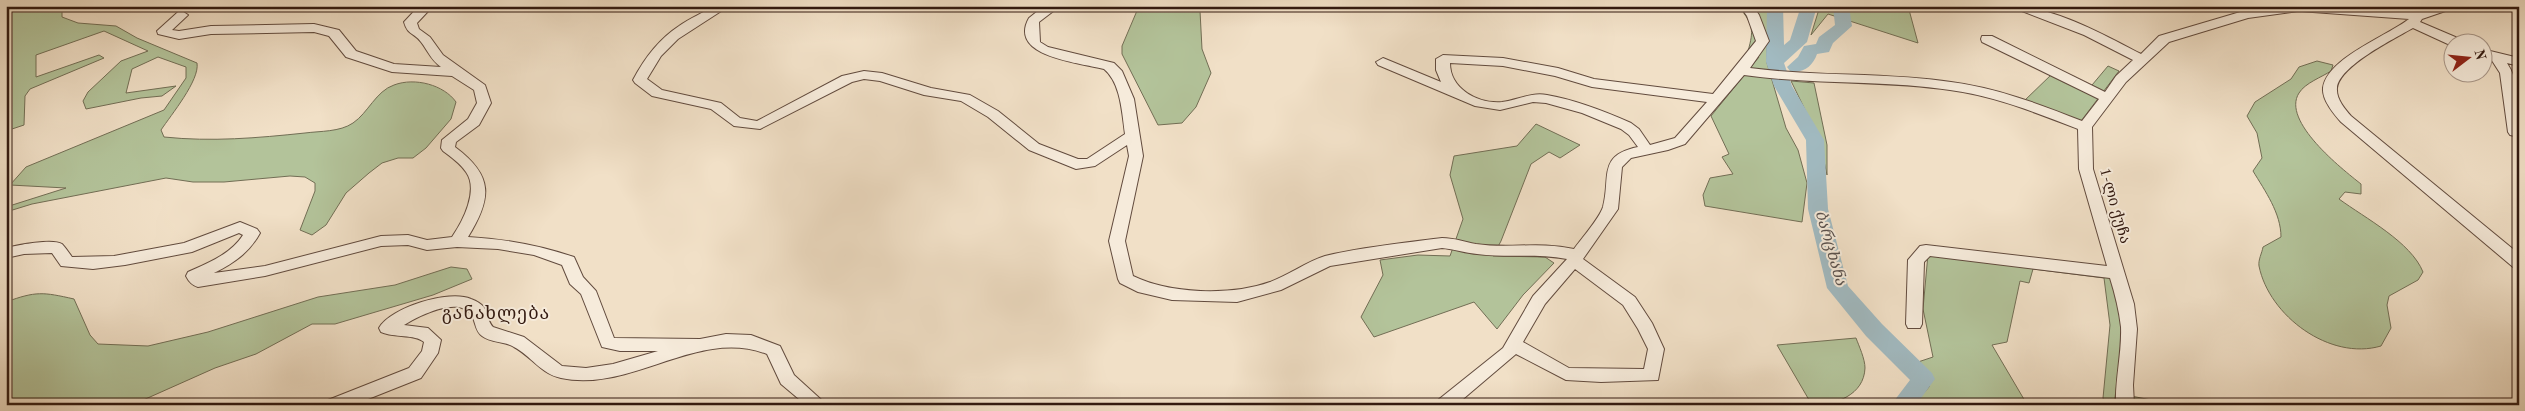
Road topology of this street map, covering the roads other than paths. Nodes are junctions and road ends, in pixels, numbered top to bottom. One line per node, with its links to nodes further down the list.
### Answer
1 (427, 6): 19 (street)
2 (723, 6): 25 (street)
3 (1054, 6): 25 (street)
4 (1746, 6): 18 (street)
5 (2015, 6): 15 (street)
6 (2233, 6): 8 (street)
7 (2454, 6): 10 (street)
8 (2247, 14): 10 (street); 15 (street)
9 (182, 15): 19 (street)
10 (2415, 20): 11 (street); 30 (street)
11 (2442, 35)
12 (1987, 39): 21 (street)
13 (2492, 56): 14 (street)
14 (2497, 58): 17 (street); 24 (street)
15 (2141, 59): 21 (street)
16 (1383, 62): 20 (street)
17 (2519, 62)
18 (1741, 71): 22 (street); 23 (street)
19 (455, 72): 27 (street)
20 (1454, 92): 22 (street); 26 (street)
21 (2107, 98): 23 (street)
22 (1717, 99): 26 (street)
23 (2085, 127): 31 (street, 1-ლი ქუჩა)
24 (2519, 133)
25 (1132, 135): 29 (street)
26 (1646, 148): 29 (street)
27 (458, 242): 28 (street); 34 (street)
28 (6, 254)
29 (1575, 259): 33 (street); 33 (street)
30 (2519, 263)
31 (2116, 274): 32 (street); 38 (street, 1-ლი ქუჩა)
32 (1914, 324)
33 (1513, 344): 37 (street)
34 (699, 345): 35 (street); 36 (street)
35 (334, 405)
36 (818, 405)
37 (1444, 405)
38 (2125, 405)

